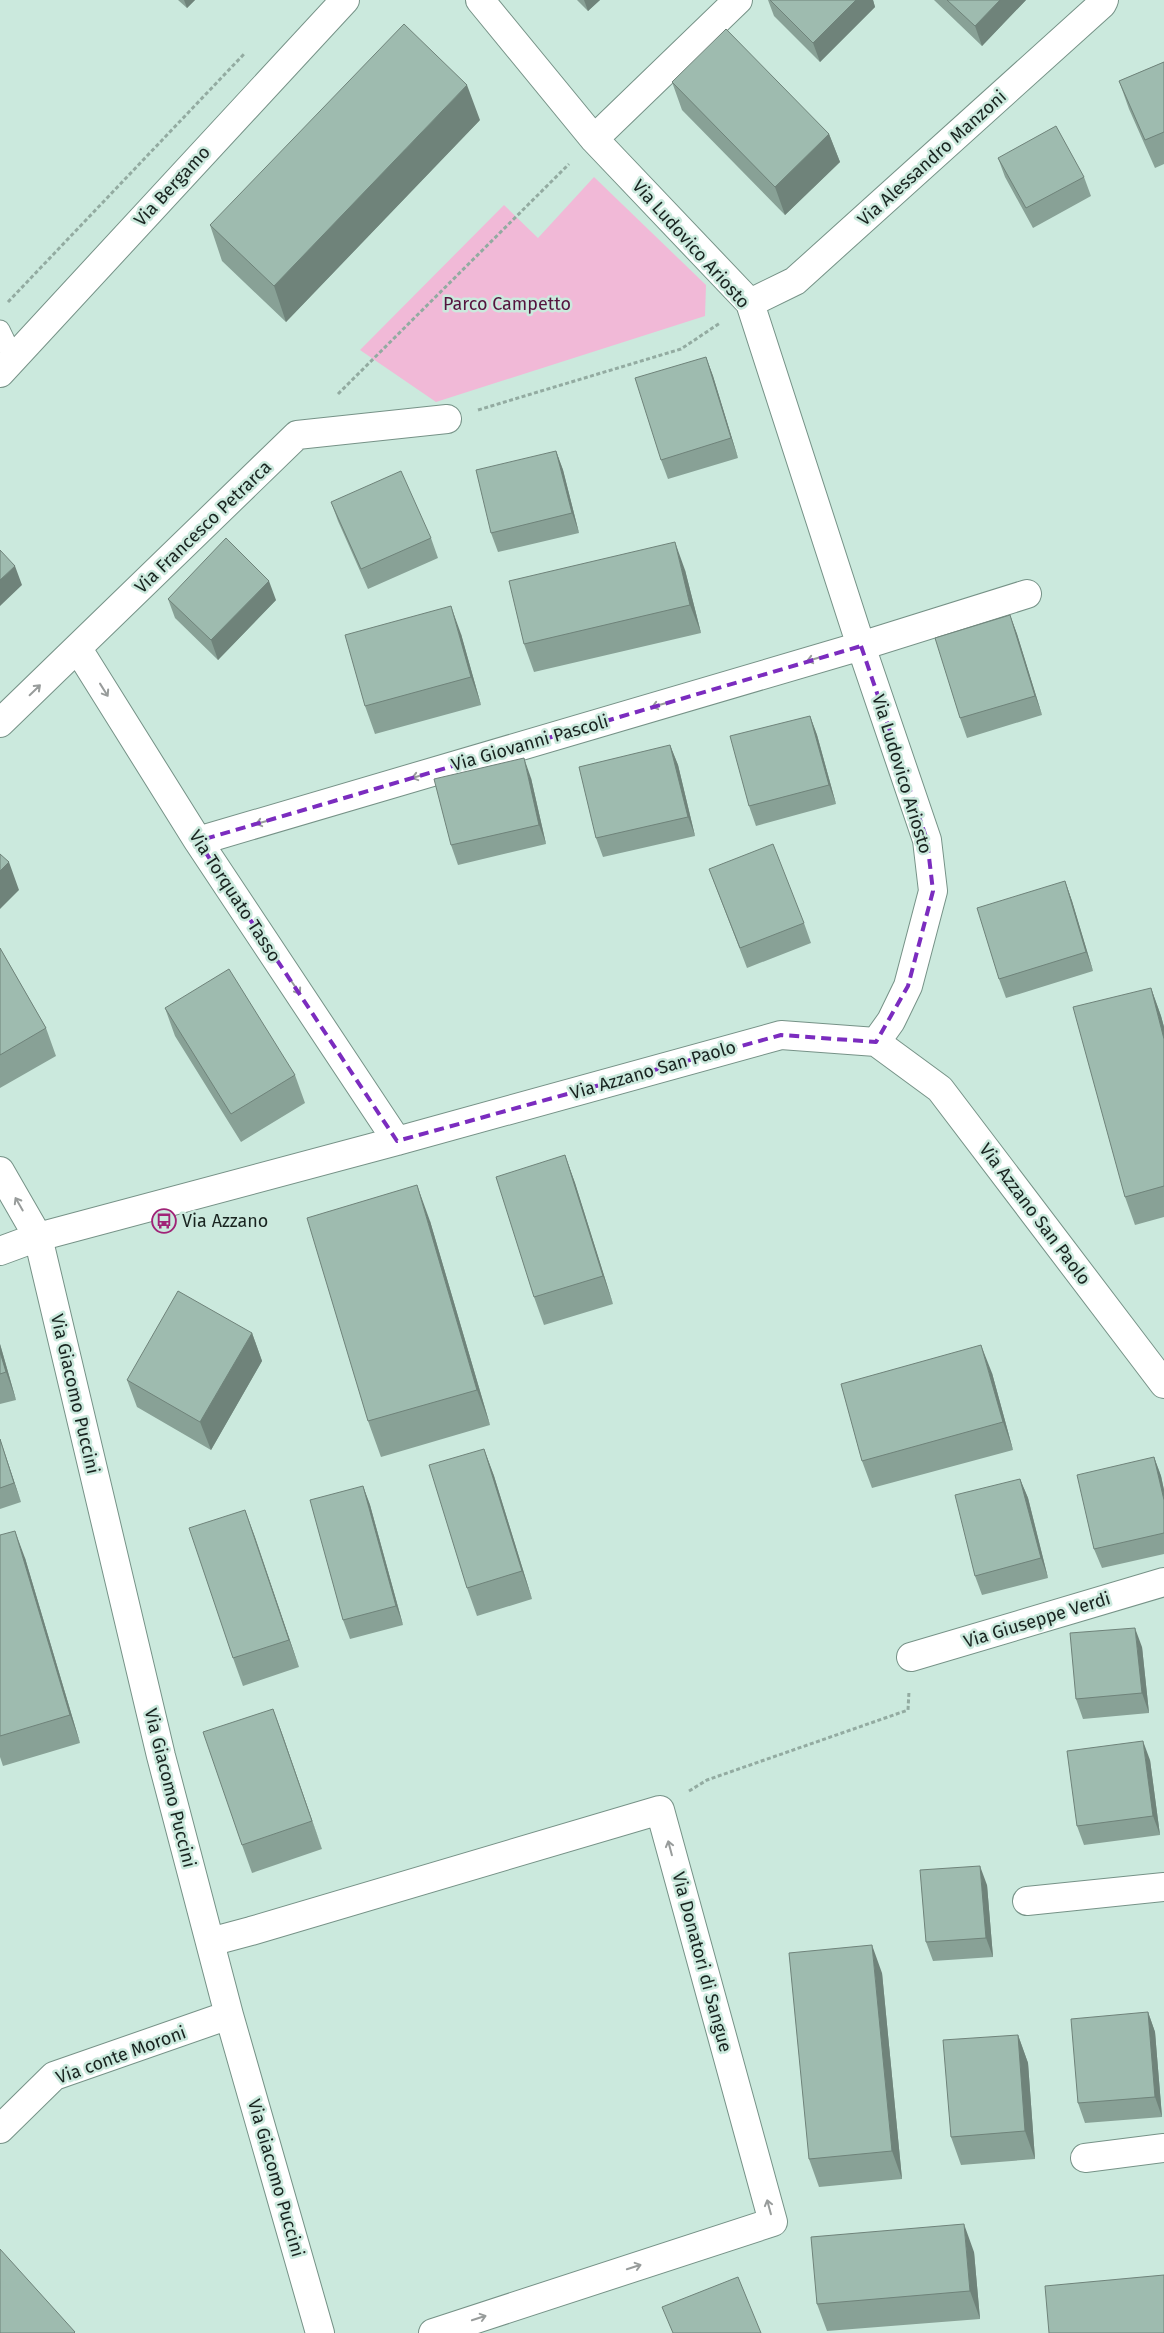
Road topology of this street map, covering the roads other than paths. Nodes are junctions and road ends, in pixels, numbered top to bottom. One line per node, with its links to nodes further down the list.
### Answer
1 (344, 0): 8 (street, Via Bergamo)
2 (480, 0): 5 (street, Via Ludovico Ariosto)
3 (738, 0): 5 (street)
4 (1104, 0): 6 (street, Via Alessandro Manzoni)
5 (594, 140): 6 (street, Via Ludovico Ariosto)
6 (750, 303): 11 (street, Via Ludovico Ariosto)
7 (0, 330): 8 (lane)
8 (7, 366)
9 (447, 419): 12 (street, Via Francesco Petrarca)
10 (1027, 594): 11 (street)
11 (861, 646): 14 (street, Via Giovanni Pascoli, one-way to 14); 15 (street, Via Ludovico Ariosto)
12 (78, 649): 13 (street, Via Francesco Petrarca, one-way to 12); 14 (street, Via Torquato Tasso, one-way to 14)
13 (0, 723)
14 (198, 841): 16 (street, Via Torquato Tasso, one-way to 16)
15 (876, 1042): 16 (street, Via Azzano San Paolo); 20 (street, Via Azzano San Paolo)
16 (397, 1141): 18 (street, Via Azzano San Paolo)
17 (0, 1171): 18 (street, Via Giacomo Puccini, one-way to 17)
18 (38, 1237): 19 (street, Via Azzano San Paolo); 25 (street, Via Giacomo Puccini)
19 (0, 1251)
20 (1164, 1384)
21 (1164, 1582): 22 (street, Via Giuseppe Verdi)
22 (911, 1657)
23 (1164, 1888): 24 (street)
24 (1027, 1901)
25 (210, 1942): 26 (street, Via Giacomo Puccini); 31 (street, Via Donatori di Sangue, one-way to 25)
26 (230, 2015): 27 (street, Via conte Moroni); 30 (street, Via Giacomo Puccini)
27 (0, 2129)
28 (1164, 2148): 29 (street)
29 (1084, 2158)
30 (320, 2333)
31 (433, 2333)

